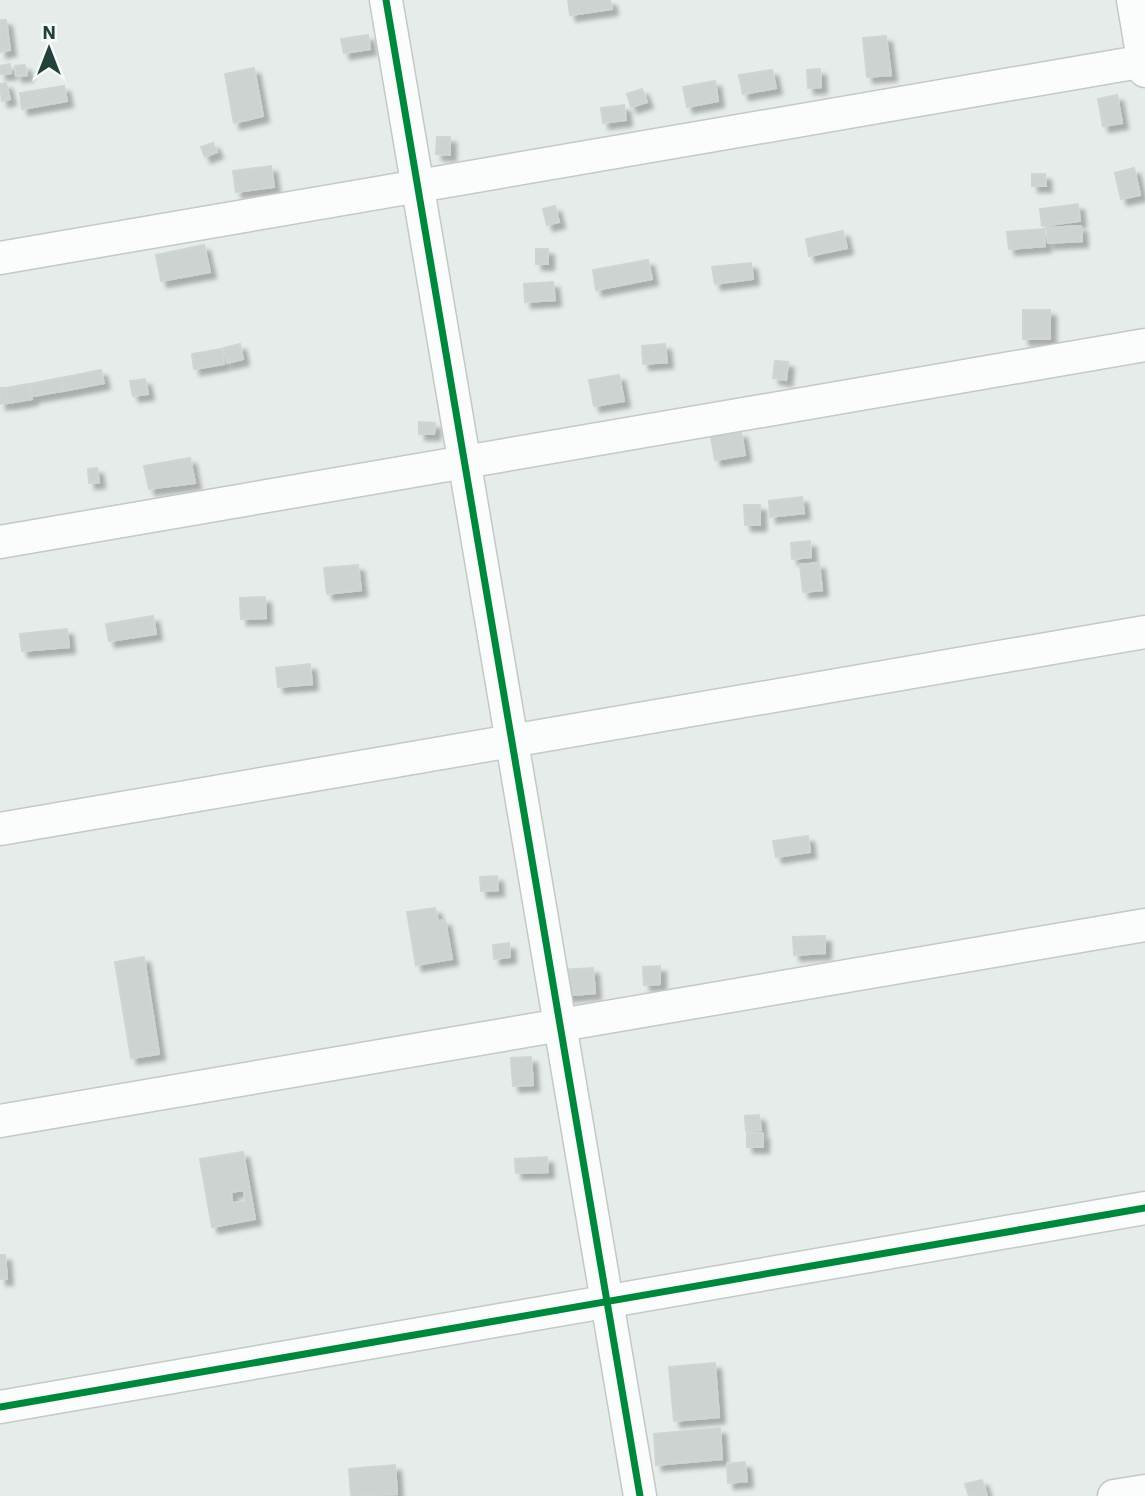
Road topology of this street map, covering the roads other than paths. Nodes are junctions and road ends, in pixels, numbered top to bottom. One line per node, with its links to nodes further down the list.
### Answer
1 (386, 0): 4 (street)
2 (1133, 0): 3 (street)
3 (1144, 64): 4 (street)
4 (417, 186): 5 (street); 7 (street)
5 (0, 258)
6 (1145, 345): 7 (street)
7 (464, 462): 8 (street); 10 (street)
8 (0, 542)
9 (1145, 632): 10 (street)
10 (512, 741): 11 (street); 13 (street)
11 (0, 829)
12 (1145, 925): 13 (street)
13 (560, 1025): 14 (street); 16 (street)
14 (0, 1121)
15 (1145, 1208): 16 (street)
16 (607, 1301): 17 (street); 19 (street)
17 (0, 1407)
18 (1145, 1491): 20 (street)
19 (640, 1496)
20 (1114, 1496)

